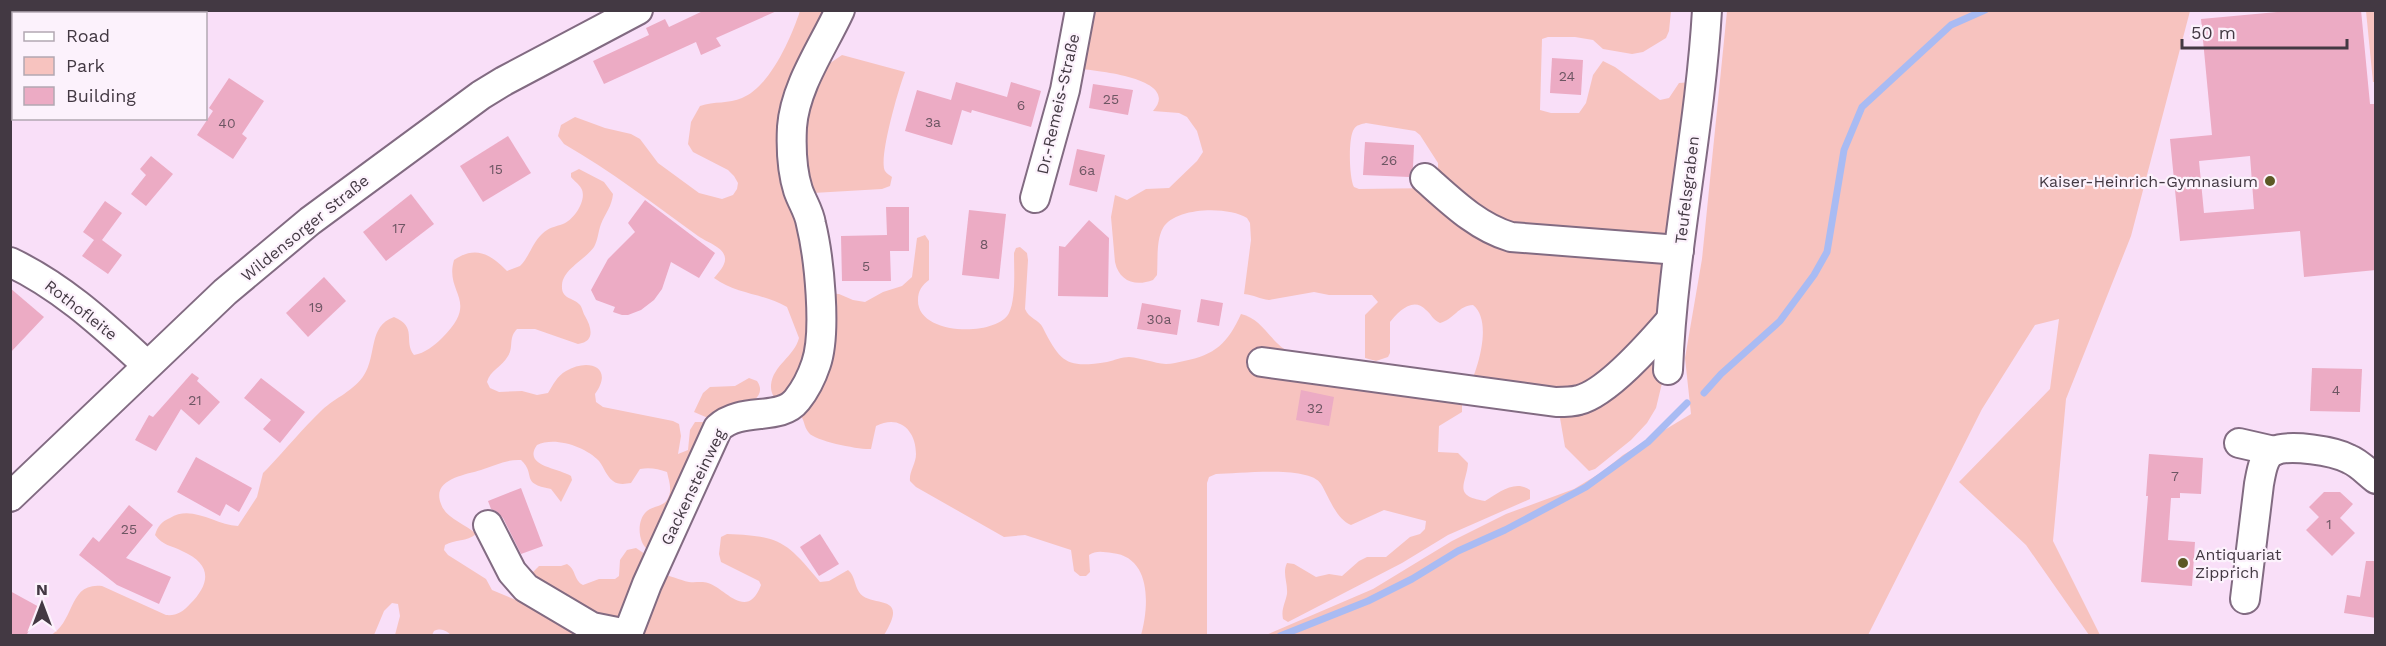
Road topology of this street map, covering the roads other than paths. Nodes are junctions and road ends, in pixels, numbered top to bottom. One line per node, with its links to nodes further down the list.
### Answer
1 (638, 10): 11 (street, Wildensorger Straße)
2 (840, 10): 19 (street, Gackensteinweg)
3 (1080, 10): 6 (street, Dr.-Remeis-Straße)
4 (1707, 10): 7 (street, Teufelsgraben)
5 (1425, 178): 7 (street)
6 (1035, 198)
7 (1680, 250): 9 (street, Teufelsgraben)
8 (10, 262): 11 (street, Rothofleite)
9 (1670, 321): 10 (street); 12 (street, Teufelsgraben)
10 (1262, 362)
11 (147, 365): 16 (street, Wildensorger Straße)
12 (1668, 370)
13 (2239, 443): 14 (street)
14 (2274, 451): 15 (street); 18 (street)
15 (2376, 479)
16 (10, 497)
17 (488, 525): 19 (street)
18 (2245, 599)
19 (627, 635)

